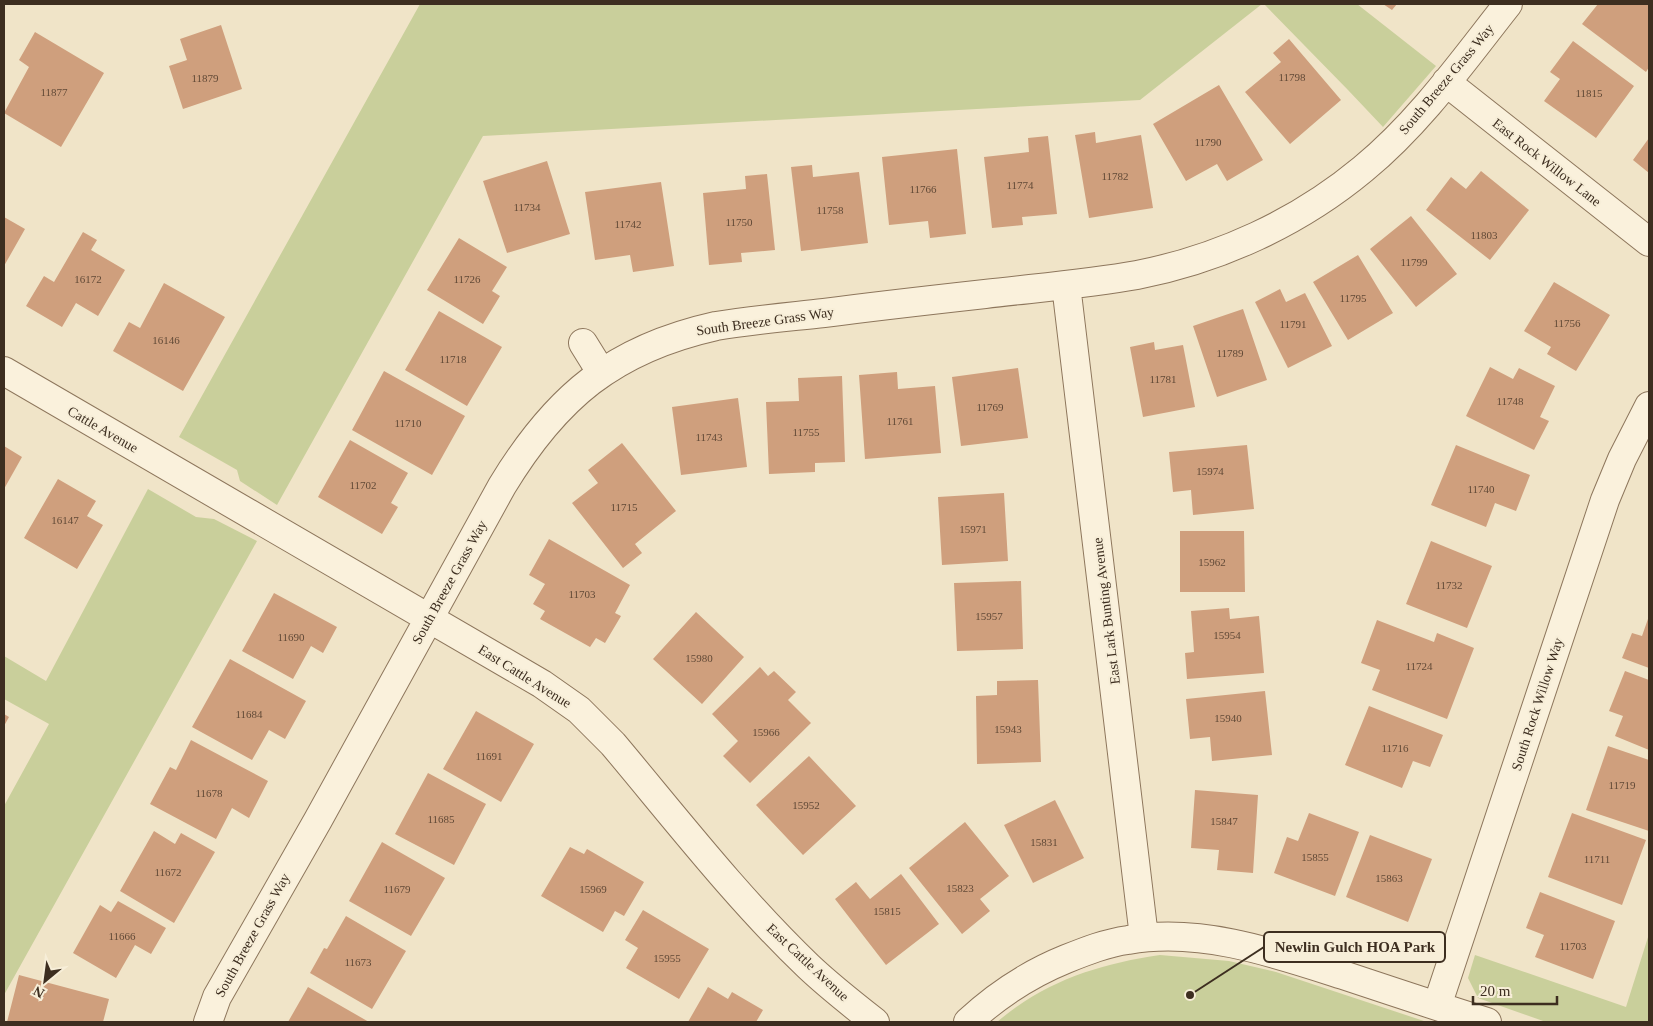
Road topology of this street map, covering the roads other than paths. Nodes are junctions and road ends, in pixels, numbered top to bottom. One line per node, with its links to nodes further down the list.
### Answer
1 (1508, 4): 2 (street, South Breeze Grass Way)
2 (1446, 82): 3 (street, East Rock Willow Lane); 4 (street, South Breeze Grass Way)
3 (1649, 242)
4 (1066, 285): 7 (street, South Breeze Grass Way); 11 (street, East Lark Bunting Avenue)
5 (583, 343): 7 (street)
6 (4, 371): 9 (street, Cattle Avenue)
7 (601, 372): 10 (street, South Breeze Grass Way)
8 (1649, 406): 12 (street, South Rock Willow Way)
9 (202, 486): 10 (street, East Cattle Avenue)
10 (429, 618): 13 (street, South Breeze Grass Way); 14 (street, East Cattle Avenue)
11 (1144, 938): 12 (street); 15 (street)
12 (1437, 1006): 16 (street)
13 (208, 1022)
14 (875, 1022)
15 (968, 1022)
16 (1487, 1022)

